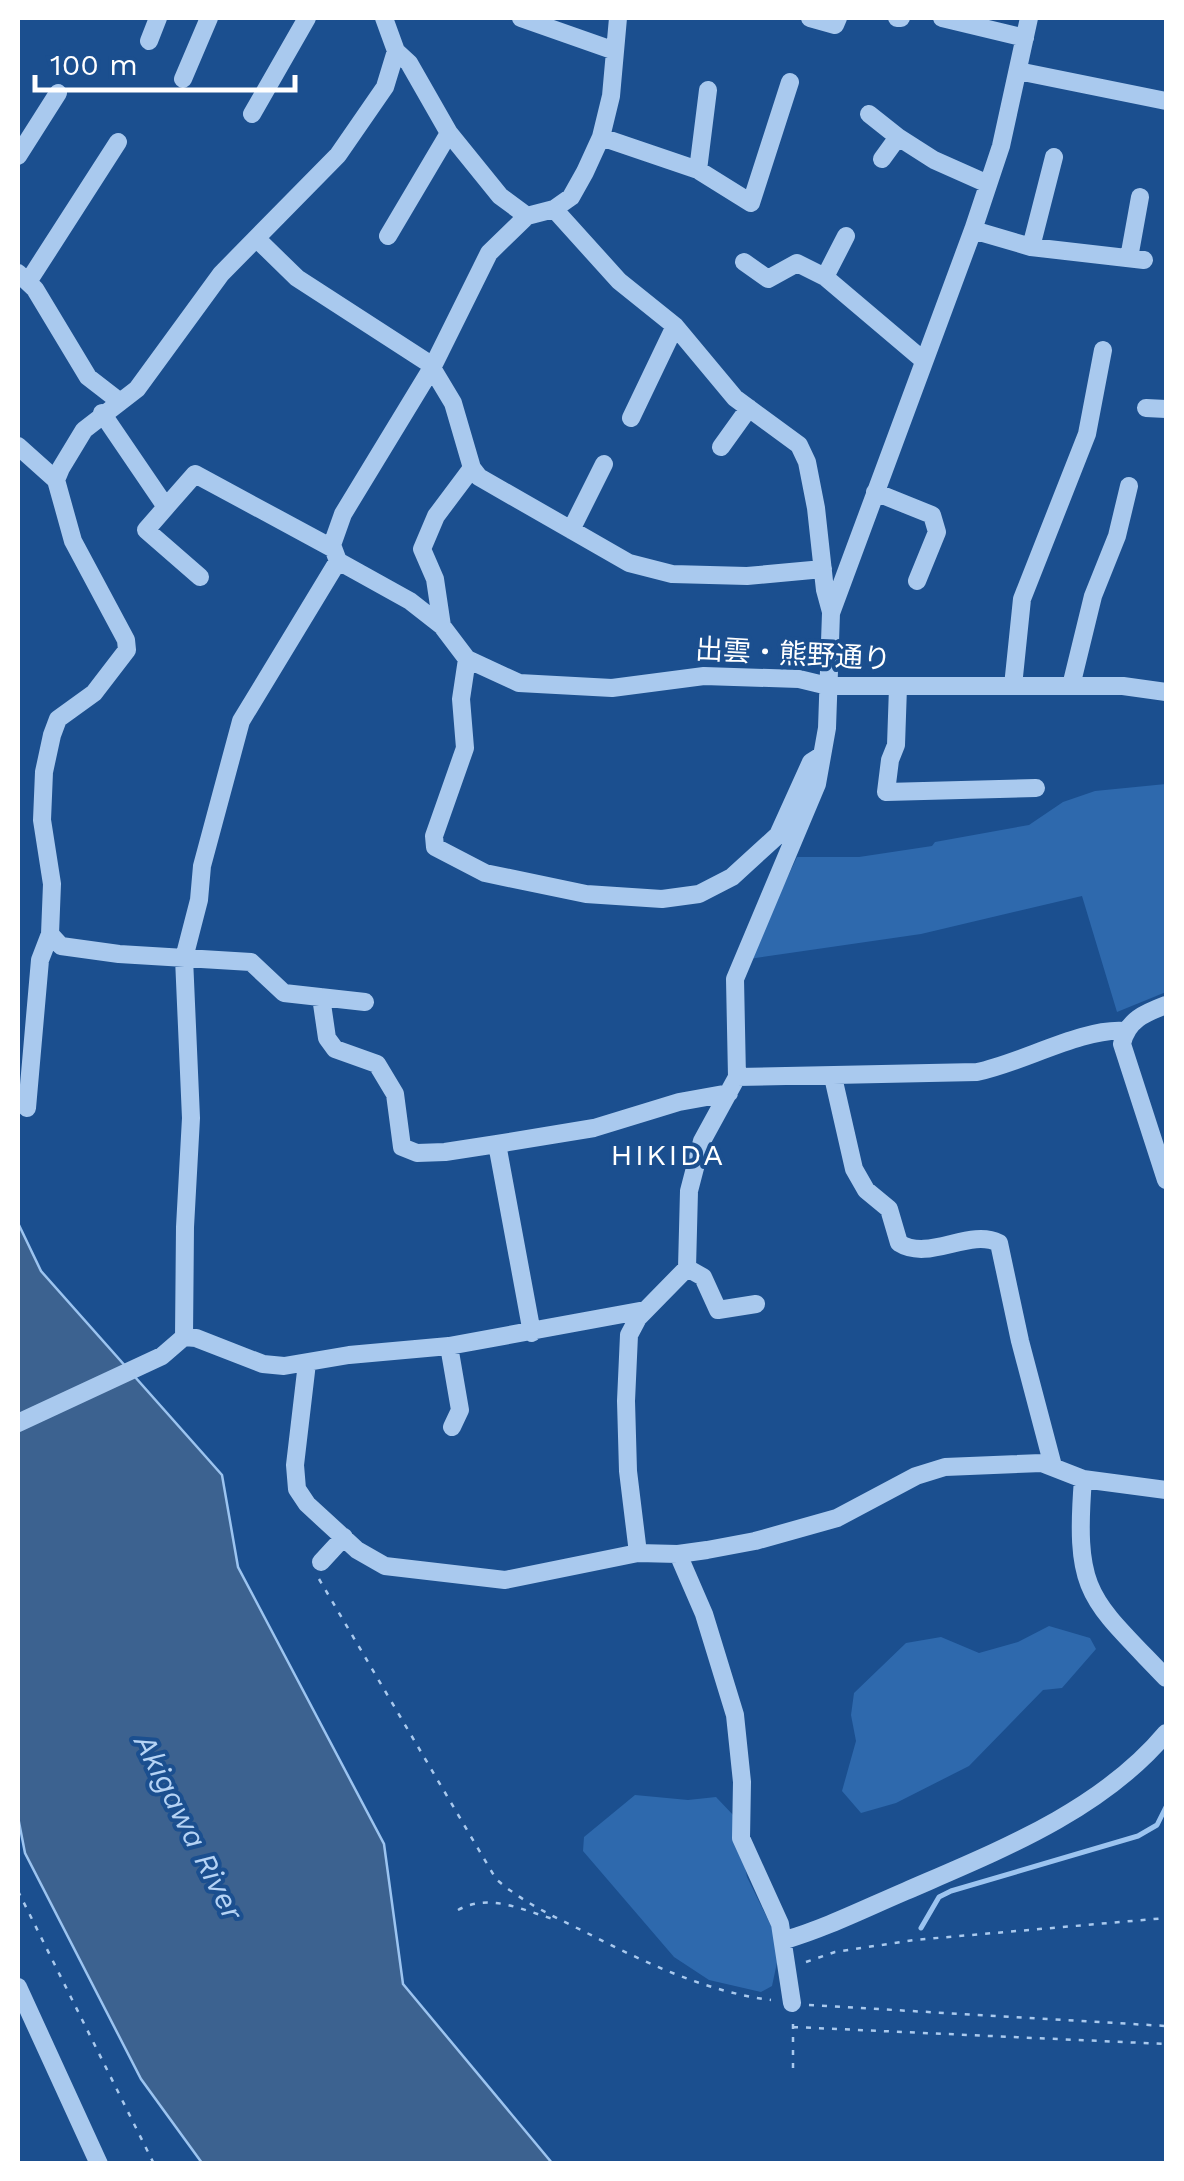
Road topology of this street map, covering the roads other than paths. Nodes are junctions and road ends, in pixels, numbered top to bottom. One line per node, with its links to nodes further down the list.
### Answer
1 (158, 18): 12 (street)
2 (209, 18): 16 (street)
3 (307, 18): 21 (street)
4 (384, 18): 14 (street)
5 (520, 18): 13 (street)
6 (618, 18): 13 (street)
7 (810, 18): 8 (street)
8 (838, 18)
9 (942, 18): 11 (street)
10 (1030, 18): 11 (street)
11 (1024, 38): 15 (street)
12 (149, 41)
13 (615, 51): 25 (street)
14 (396, 52): 23 (street); 38 (street)
15 (1018, 72): 20 (street); 31 (street)
16 (183, 79)
17 (790, 82): 30 (street)
18 (708, 90): 30 (street)
19 (58, 94): 27 (street)
20 (1166, 101)
21 (252, 114)
22 (869, 114): 24 (street)
23 (450, 133): 34 (street); 36 (street)
24 (898, 136): 29 (street); 31 (street)
25 (601, 137): 30 (street); 33 (street)
26 (118, 142): 42 (street)
27 (18, 156)
28 (1054, 158): 39 (street)
29 (882, 159)
30 (698, 170)
31 (988, 184): 35 (street)
32 (1140, 197): 39 (street)
33 (554, 208): 34 (street); 43 (street)
34 (527, 216): 46 (street)
35 (973, 230): 39 (street); 45 (street)
36 (388, 236)
37 (846, 236): 41 (street)
38 (257, 239): 46 (street); 47 (street)
39 (1031, 247)
40 (744, 262): 41 (street)
41 (825, 277): 45 (street)
42 (23, 278): 47 (street)
43 (675, 326): 48 (street); 52 (street)
44 (1104, 350): 70 (street)
45 (923, 360): 59 (street)
46 (432, 367): 56 (street); 62 (street)
47 (119, 401): 51 (street)
48 (750, 408): 54 (street); 63 (street)
49 (1146, 408): 50 (street)
50 (1166, 409)
51 (102, 413): 57 (street); 60 (street)
52 (631, 418)
53 (18, 446): 57 (street)
54 (721, 447)
55 (604, 464): 61 (street)
56 (472, 468): 61 (street); 67 (street)
57 (56, 480): 76 (street)
58 (1128, 486): 71 (street)
59 (875, 492): 65 (street); 66 (street)
60 (166, 507): 62 (street, 出雲・熊野通り); 64 (street)
61 (570, 530): 63 (street)
62 (335, 555): 67 (street, 出雲・熊野通り); 77 (street)
63 (823, 569): 66 (street)
64 (200, 577)
65 (918, 581)
66 (831, 613): 69 (street)
67 (442, 626): 68 (street, 出雲・熊野通り)
68 (467, 659): 69 (street, 出雲・熊野通り); 74 (street)
69 (828, 686): 72 (street, 出雲・熊野通り); 74 (street)
70 (1013, 686): 71 (street, 出雲・熊野通り); 72 (street, 出雲・熊野通り)
71 (1071, 686): 73 (street, 出雲・熊野通り)
72 (898, 687): 75 (street)
73 (1166, 692)
74 (822, 755): 83 (street)
75 (1036, 788)
76 (50, 934): 77 (street); 84 (street)
77 (184, 958): 78 (street); 92 (street)
78 (322, 998): 79 (street); 86 (street)
79 (365, 1002)
80 (1166, 1005): 81 (street)
81 (1124, 1030): 82 (street); 85 (street)
82 (833, 1076): 83 (street); 97 (street)
83 (733, 1085): 86 (street); 88 (street)
84 (27, 1108)
85 (1158, 1126): 87 (street)
86 (497, 1144): 91 (street)
87 (1166, 1180)
88 (687, 1268): 89 (street); 90 (street)
89 (756, 1304)
90 (646, 1310): 91 (street); 101 (street)
91 (532, 1333): 93 (street)
92 (184, 1337): 94 (street); 95 (street)
93 (449, 1346): 94 (street); 96 (street)
94 (307, 1364): 100 (street)
95 (18, 1423)
96 (452, 1427)
97 (1053, 1466): 98 (street); 102 (street)
98 (1083, 1479): 99 (street); 104 (street)
99 (1166, 1490)
100 (344, 1537): 101 (street); 103 (street)
101 (638, 1552): 102 (street)
102 (678, 1554): 106 (street)
103 (321, 1562)
104 (1166, 1678)
105 (1166, 1732): 106 (street)
106 (785, 1940): 108 (street)
107 (18, 1987): 109 (street)
108 (792, 2003)
109 (98, 2164)

